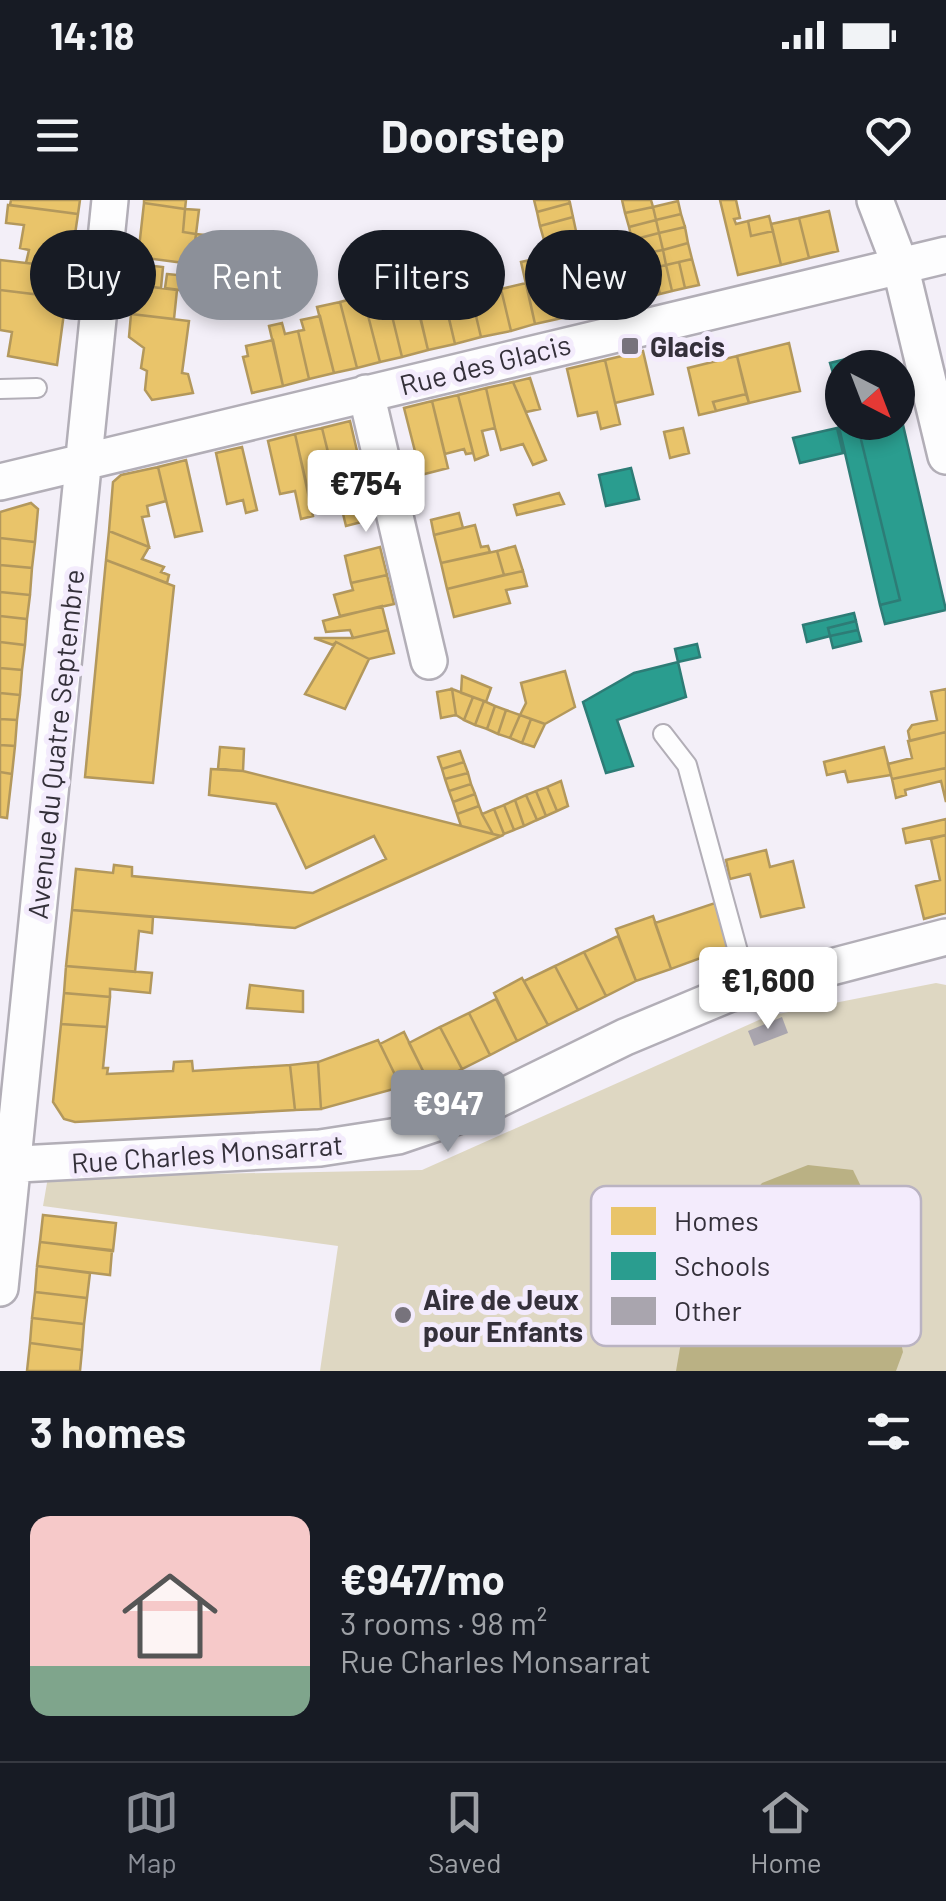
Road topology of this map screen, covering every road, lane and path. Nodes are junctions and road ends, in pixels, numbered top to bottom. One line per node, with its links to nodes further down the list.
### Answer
1 (110, 200): 10 (street, Avenue du Quatre Septembre)
2 (875, 200): 5 (street)
3 (894, 200): 5 (street)
4 (946, 255): 5 (street, Rue des Glacis)
5 (900, 265): 8 (street, Rue des Glacis); 9 (street)
6 (37, 388): 7 (lane)
7 (0, 389)
8 (366, 393): 10 (street, Rue des Glacis); 12 (street)
9 (946, 456)
10 (83, 462): 11 (street, Rue des Glacis); 18 (street, Avenue du Quatre Septembre)
11 (0, 482)
12 (430, 661)
13 (662, 734): 17 (lane)
14 (946, 938): 16 (street, Rue Charles Monsarrat)
15 (946, 954): 16 (street, Rue Charles Monsarrat)
16 (847, 961): 17 (street, Rue Charles Monsarrat)
17 (748, 988): 18 (street, Rue Charles Monsarrat)
18 (6, 1165): 19 (street, Avenue du Quatre Septembre)
19 (0, 1288)

